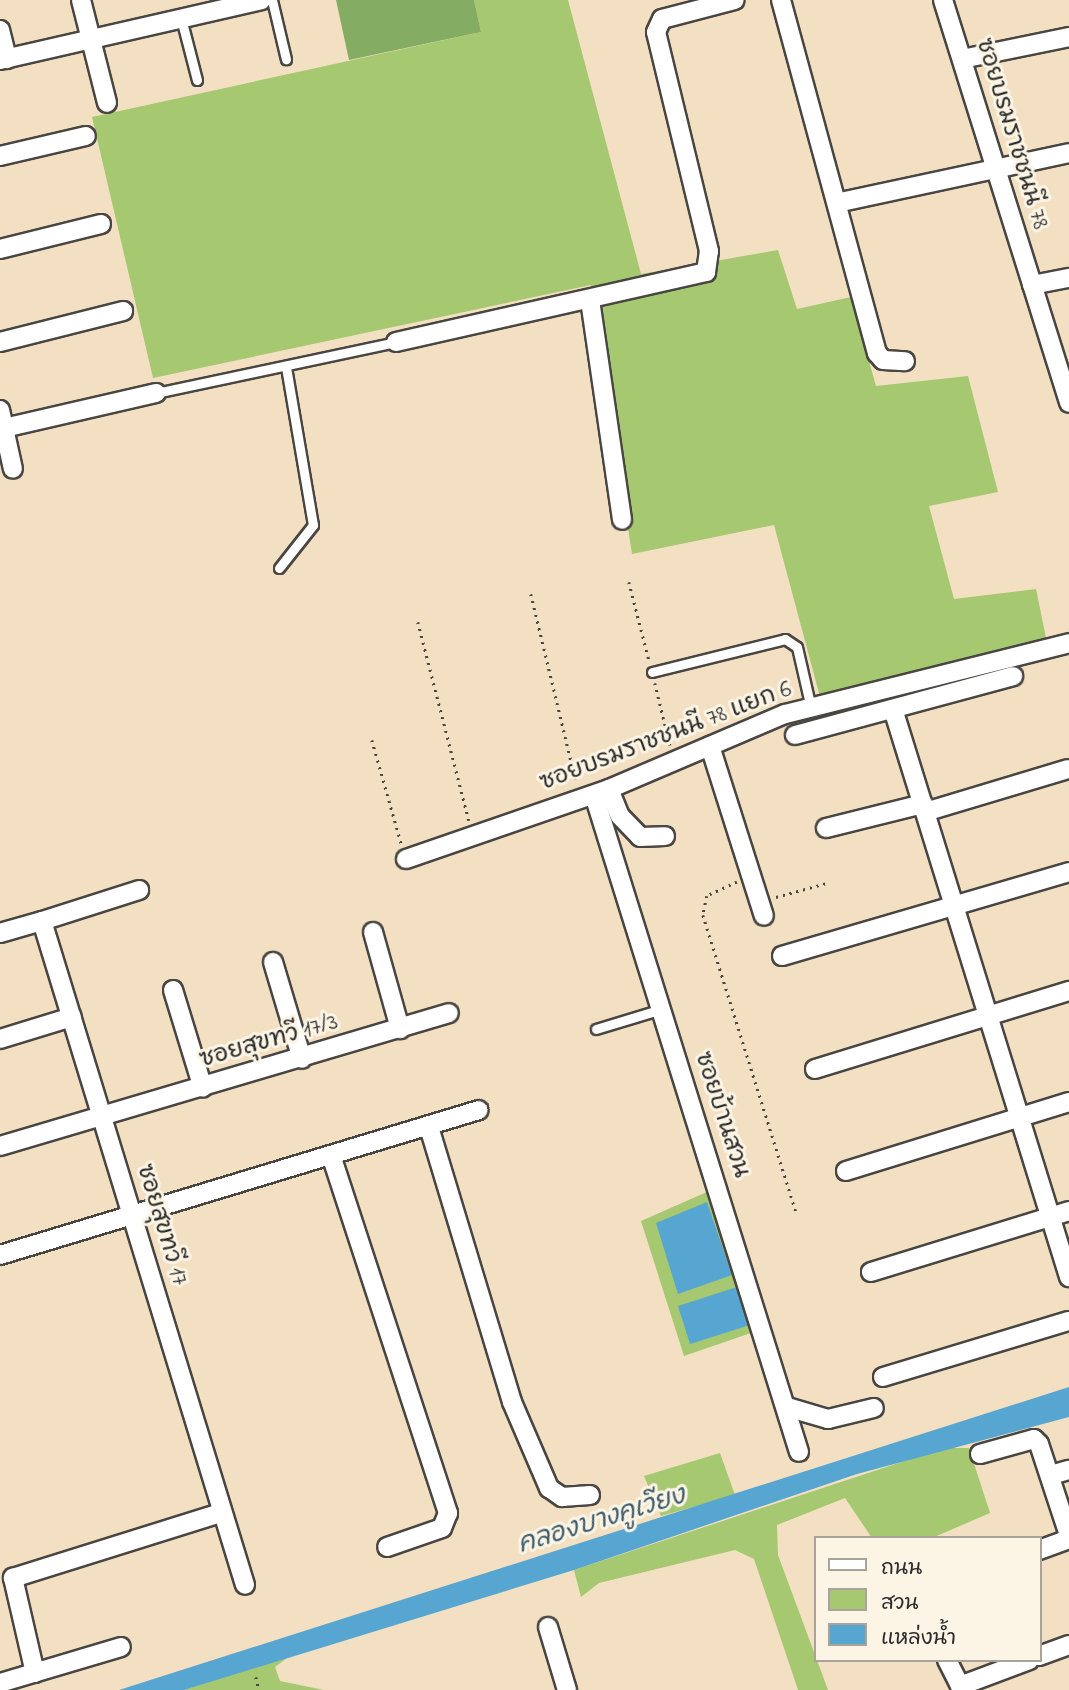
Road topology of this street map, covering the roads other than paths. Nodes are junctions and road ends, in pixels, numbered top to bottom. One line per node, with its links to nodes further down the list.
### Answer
1 (81, 0): 10 (street)
2 (261, 0): 7 (street)
3 (272, 0): 12 (lane)
4 (735, 0): 25 (street)
5 (781, 0): 20 (street)
6 (943, 0): 13 (street, ซอยบรมราชชนนี 78)
7 (182, 22): 10 (street); 14 (lane)
8 (0, 30): 11 (street)
9 (1069, 37): 13 (street)
10 (91, 42): 11 (street); 15 (street)
11 (4, 59)
12 (286, 59)
13 (962, 59): 19 (street, ซอยบรมราชชนนี 78)
14 (197, 80)
15 (107, 103)
16 (86, 136): 18 (street)
17 (1069, 153): 19 (street)
18 (0, 156)
19 (995, 168): 20 (street); 24 (street, ซอยบรมราชชนนี 78)
20 (841, 202): 29 (street)
21 (101, 224): 22 (street)
22 (0, 248)
23 (1069, 278): 24 (street)
24 (1032, 285): 32 (street, ซอยบรมราชชนนี 78)
25 (590, 300): 28 (street); 36 (street)
26 (123, 311): 27 (street)
27 (0, 342)
28 (396, 342): 30 (lane)
29 (905, 361)
30 (286, 367): 31 (lane); 37 (lane)
31 (156, 393): 34 (street)
32 (1068, 395)
33 (0, 410): 34 (street)
34 (4, 428): 35 (street)
35 (13, 469)
36 (622, 520)
37 (279, 568)
38 (1069, 643): 41 (street, ซอยบรมราชชนนี 78 แยก 6)
39 (652, 672): 41 (lane)
40 (1013, 676): 42 (street)
41 (811, 708): 44 (street, ซอยบรมราชชนนี 78 แยก 6)
42 (893, 709): 43 (street); 47 (street)
43 (795, 735)
44 (710, 747): 46 (street, ซอยบรมราชชนนี 78 แยก 6); 54 (street)
45 (1068, 769): 47 (street)
46 (595, 794): 49 (street); 50 (street, ซอยบรมราชชนนี 78 แยก 6); 62 (street, ซอยบ้านสวน)
47 (924, 808): 48 (street); 53 (street)
48 (826, 828)
49 (665, 836)
50 (405, 859)
51 (1069, 872): 53 (street)
52 (139, 890): 55 (street)
53 (955, 908): 58 (street); 64 (street)
54 (762, 909)
55 (42, 920): 57 (street); 65 (street, ซอยสุขทวี 17)
56 (373, 932): 66 (street)
57 (0, 933)
58 (782, 956)
59 (273, 962): 69 (street)
60 (173, 990): 71 (street)
61 (1069, 991): 64 (street)
62 (662, 1009): 67 (lane); 88 (street, ซอยบ้านสวน)
63 (449, 1013): 66 (street, ซอยสุขทวี 17/3)
64 (988, 1016): 70 (street); 75 (street)
65 (72, 1017): 68 (street); 74 (street, ซอยสุขทวี 17)
66 (400, 1029): 69 (street, ซอยสุขทวี 17/3)
67 (596, 1029)
68 (0, 1039)
69 (302, 1059): 71 (street, ซอยสุขทวี 17/3)
70 (815, 1069)
71 (202, 1088): 74 (street, ซอยสุขทวี 17/3)
72 (1069, 1102): 75 (street)
73 (479, 1110): 76 (street)
74 (103, 1116): 77 (street, ซอยสุขทวี 17/3); 81 (street, ซอยสุขทวี 17)
75 (1020, 1117): 79 (street); 82 (street)
76 (429, 1127): 78 (street); 94 (street)
77 (0, 1146)
78 (331, 1155): 81 (street); 97 (street)
79 (846, 1171)
80 (1069, 1211): 82 (street)
81 (132, 1214): 83 (street); 95 (street, ซอยสุขทวี 17)
82 (1050, 1217): 84 (street); 85 (street)
83 (0, 1255)
84 (871, 1272)
85 (1069, 1277)
86 (1069, 1321): 87 (street)
87 (883, 1377)
88 (787, 1407): 89 (street); 90 (street, ซอยบ้านสวน)
89 (874, 1408)
90 (799, 1452)
91 (980, 1454): 93 (street)
92 (1069, 1470): 93 (street)
93 (1051, 1475): 96 (street)
94 (590, 1495)
95 (221, 1513): 99 (street); 100 (street, ซอยสุขทวี 17)
96 (1069, 1537): 98 (street)
97 (387, 1547)
98 (1041, 1549)
99 (6, 1580): 107 (street)
100 (245, 1584)
101 (548, 1627): 110 (street)
102 (1069, 1645): 104 (street)
103 (121, 1647): 107 (street)
104 (1041, 1655)
105 (948, 1662): 109 (street)
106 (1024, 1662): 109 (street)
107 (35, 1673): 108 (street)
108 (0, 1683)
109 (961, 1688)
110 (566, 1690)

